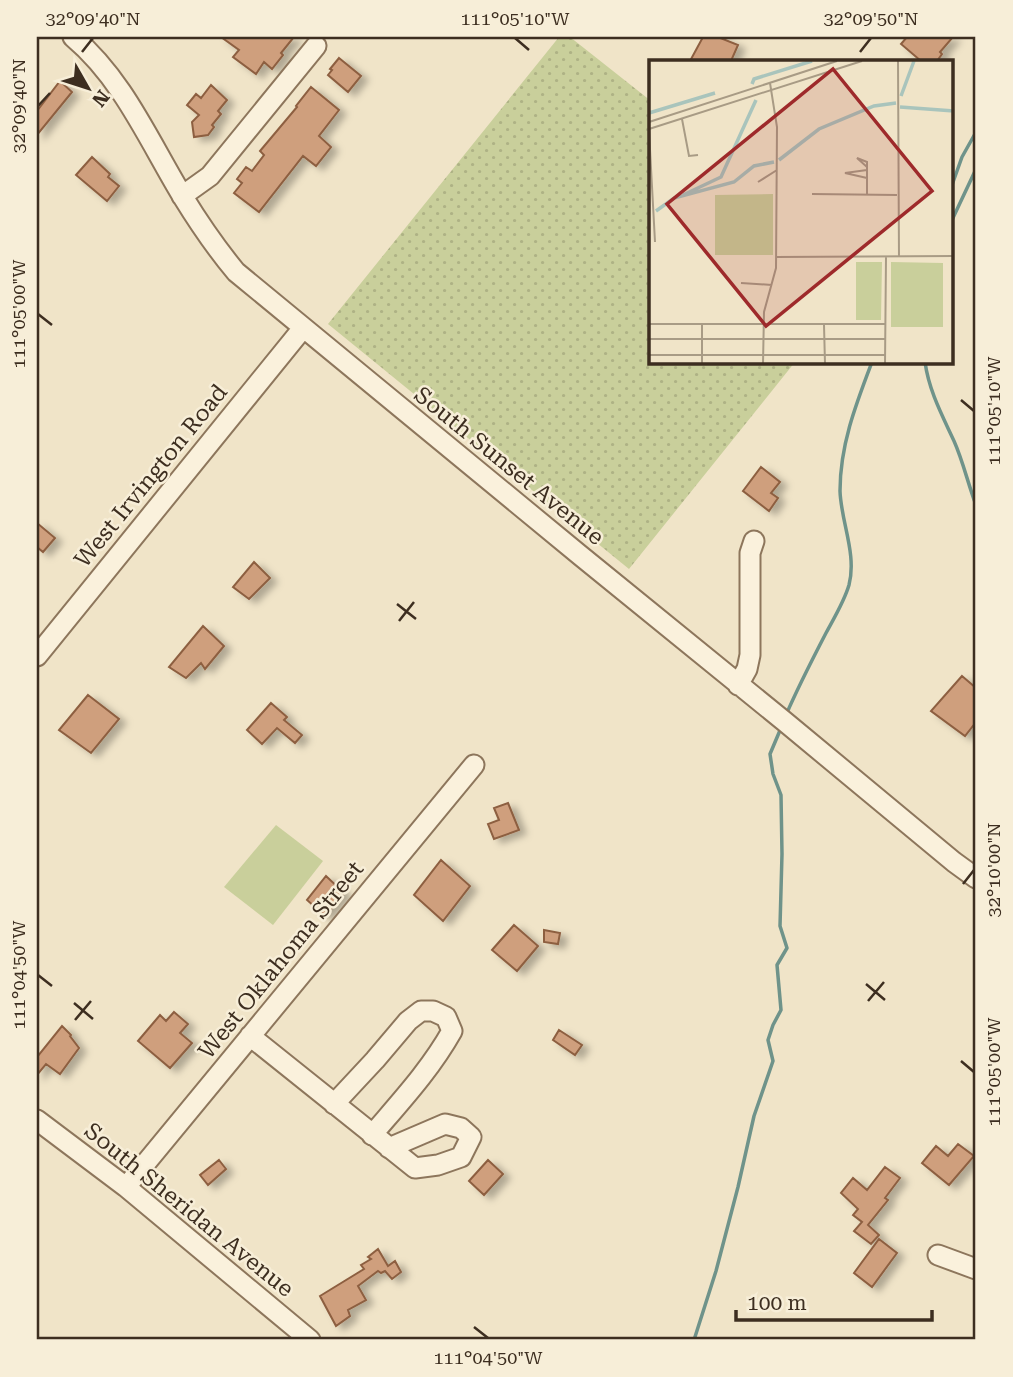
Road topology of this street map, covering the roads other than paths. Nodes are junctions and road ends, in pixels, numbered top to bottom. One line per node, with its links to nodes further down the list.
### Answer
1 (72, 37): 3 (street, South Sunset Avenue)
2 (316, 46): 3 (street)
3 (182, 195): 4 (street, South Sunset Avenue)
4 (303, 328): 6 (street, West Irvington Road); 7 (street, South Sunset Avenue)
5 (754, 541): 7 (street)
6 (37, 656)
7 (738, 685): 9 (street, South Sunset Avenue)
8 (474, 765): 10 (street, West Oklahoma Street)
9 (976, 878)
10 (250, 1036): 11 (street); 15 (street, West Oklahoma Street)
11 (334, 1104): 13 (street); 13 (street)
12 (37, 1119): 15 (street, South Sheridan Avenue)
13 (372, 1135): 14 (street)
14 (389, 1148)
15 (126, 1187): 18 (street, South Sheridan Avenue)
16 (938, 1255): 17 (street)
17 (976, 1269)
18 (310, 1340)

